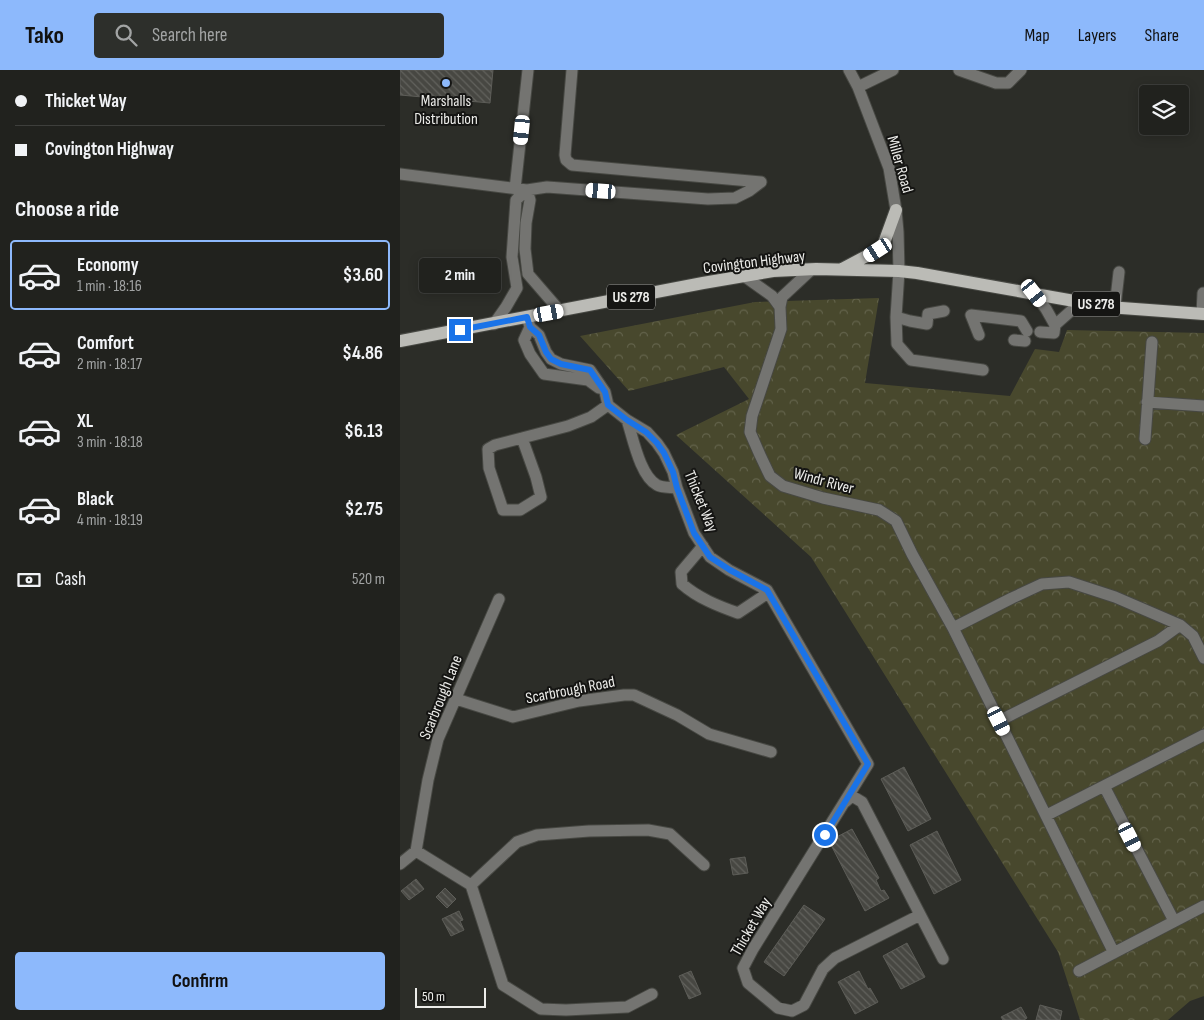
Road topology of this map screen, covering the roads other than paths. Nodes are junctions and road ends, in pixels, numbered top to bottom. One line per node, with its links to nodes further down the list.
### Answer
1 (528, 70): 9 (street)
2 (572, 70): 9 (street)
3 (849, 70): 7 (street, Miller Road)
4 (893, 70): 7 (street)
5 (958, 70): 6 (street)
6 (1021, 70)
7 (858, 87): 10 (street, Miller Road)
8 (400, 174): 9 (street)
9 (521, 190): 21 (street); 26 (street)
10 (896, 210): 12 (main road); 13 (street, Miller Road)
11 (811, 270): 12 (main road, Covington Highway / US 278); 15 (main road, Covington Highway / US 278); 19 (street)
12 (841, 270): 13 (main road, Covington Highway / US 278)
13 (899, 271): 16 (main road, Covington Highway / US 278); 24 (street, Miller Road)
14 (1119, 272): 20 (street)
15 (744, 276): 19 (street); 21 (main road, Covington Highway / US 278)
16 (1034, 293): 18 (main road, Covington Highway / US 278); 27 (street)
17 (1203, 294): 23 (street)
18 (1081, 302): 20 (main road, Covington Highway / US 278); 27 (street)
19 (780, 307): 45 (street, Windr River)
20 (1115, 307): 23 (main road, Covington Highway / US 278)
21 (560, 311): 25 (main road, Covington Highway / US 278)
22 (944, 311): 24 (street)
23 (1203, 314)
24 (896, 317): 33 (street, Miller Road)
25 (528, 322): 26 (main road, Covington Highway / US 278); 35 (street)
26 (494, 324): 31 (main road, Covington Highway / US 278)
27 (1055, 325): 28 (street)
28 (1040, 332)
29 (979, 335): 30 (street)
30 (1022, 337)
31 (400, 341)
32 (1152, 342): 34 (street)
33 (983, 370)
34 (1147, 402): 36 (street); 39 (street)
35 (608, 405): 37 (street, Thicket Way); 38 (street)
36 (1204, 406)
37 (627, 420): 40 (street, Thicket Way); 40 (street)
38 (522, 438): 38 (street)
39 (1145, 439)
40 (677, 488): 41 (street, Thicket Way)
41 (703, 546): 42 (street, Thicket Way); 42 (street, Thicket Way)
42 (768, 593): 52 (street, Thicket Way)
43 (499, 599): 47 (street, Scarbrough Lane)
44 (1180, 625): 45 (street); 46 (street); 48 (street)
45 (953, 628): 48 (street, Windr River)
46 (1204, 658)
47 (456, 699): 50 (street, Scarbrough Road); 54 (street, Scarbrough Lane)
48 (999, 721): 53 (street, Windr River)
49 (1204, 736): 51 (street)
50 (770, 752)
51 (1104, 786): 53 (street); 60 (street)
52 (845, 802): 59 (street); 59 (street, Thicket Way)
53 (1047, 815): 61 (street, Windr River)
54 (416, 851): 55 (street); 57 (street)
55 (400, 864)
56 (704, 865): 57 (street)
57 (471, 885): 64 (street)
58 (1204, 906): 60 (street)
59 (920, 915): 62 (street)
60 (1174, 921): 61 (street)
61 (1114, 953): 63 (street)
62 (943, 959)
63 (1079, 971)
64 (652, 994)

